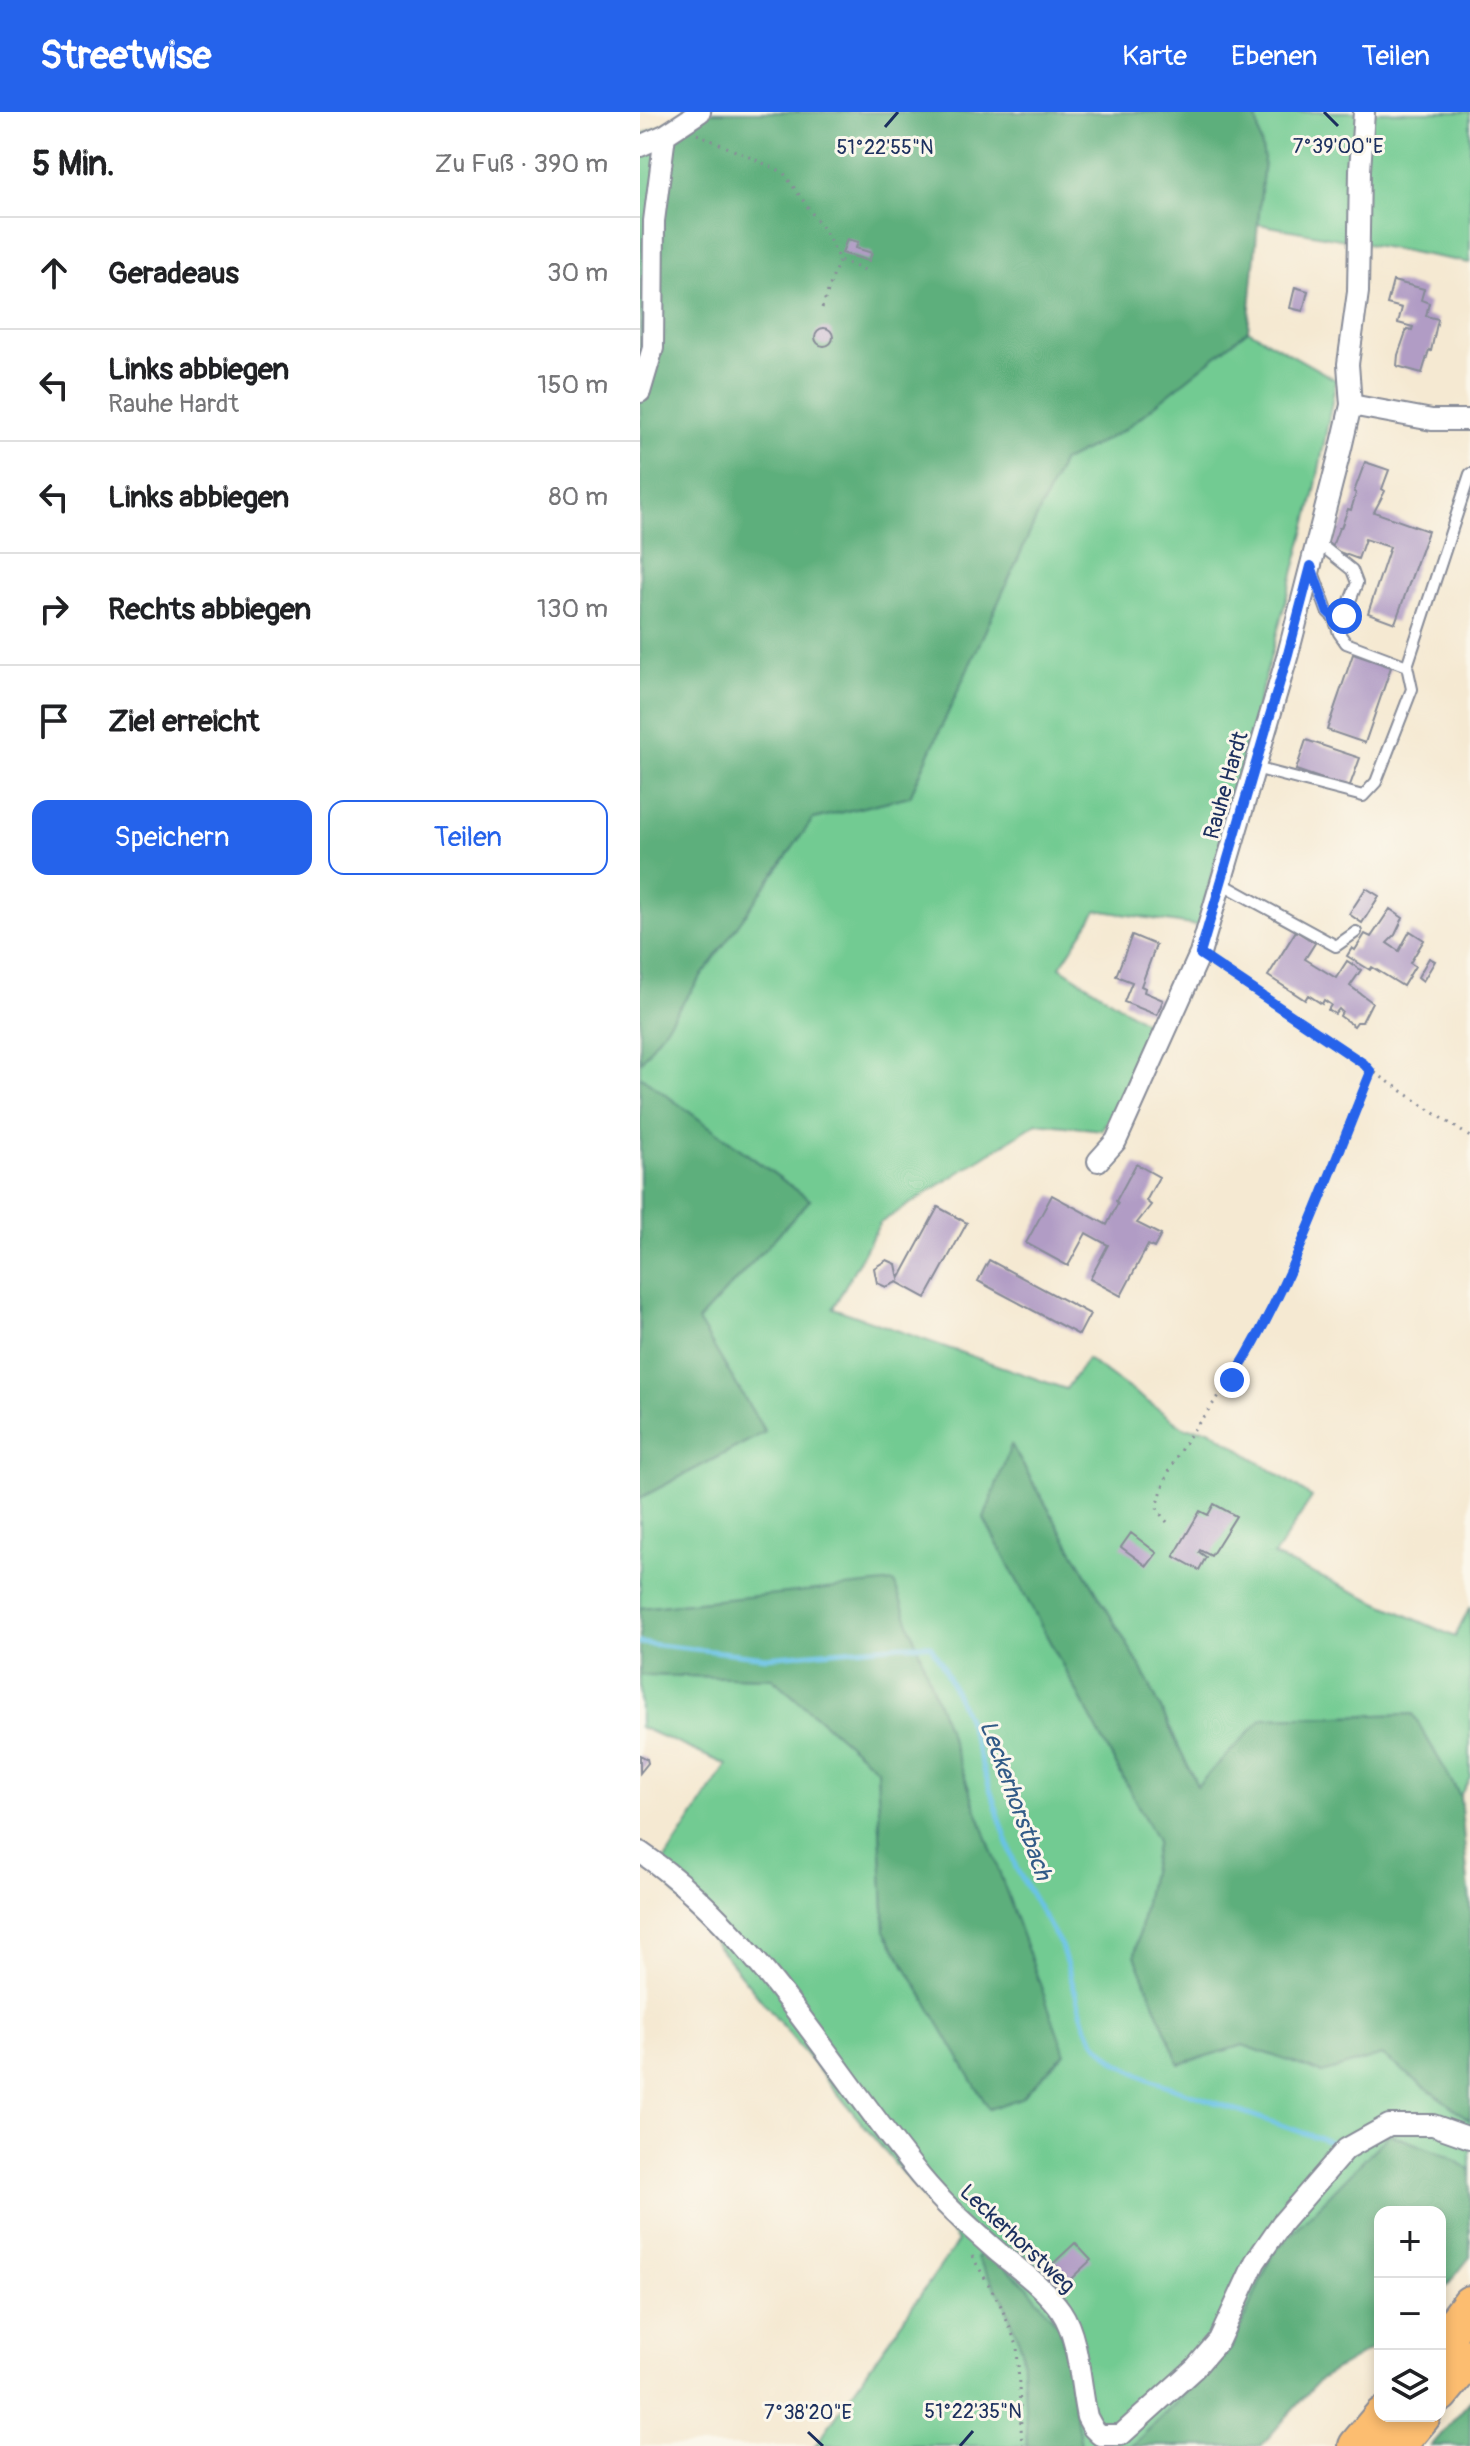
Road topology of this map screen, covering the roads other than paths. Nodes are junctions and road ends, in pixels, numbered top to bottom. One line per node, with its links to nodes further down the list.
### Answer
1 (700, 112): 3 (street)
2 (1364, 112): 6 (street, Rauhe Hardt)
3 (671, 130): 4 (street); 5 (street)
4 (640, 146)
5 (640, 392)
6 (1351, 405): 7 (street); 9 (street, Rauhe Hardt)
7 (1470, 420)
8 (1470, 474): 12 (lane)
9 (1317, 541): 10 (street, Rauhe Hardt); 11 (lane)
10 (1311, 566): 11 (lane); 13 (street, Rauhe Hardt)
11 (1334, 618): 12 (lane)
12 (1407, 666): 13 (lane)
13 (1255, 768): 14 (street, Rauhe Hardt)
14 (1221, 883): 15 (lane); 16 (street, Rauhe Hardt)
15 (1356, 932)
16 (1098, 1161)
17 (640, 1852): 18 (street, Leckerhorstweg)
18 (1470, 2138)
19 (1470, 2302): 20 (highway); 21 (highway)
20 (1446, 2320)
21 (1446, 2336)
22 (1470, 2357): 23 (highway)
23 (1446, 2387)
24 (1377, 2422): 26 (highway)
25 (1417, 2422): 27 (highway)
26 (1357, 2446)
27 (1397, 2446)

